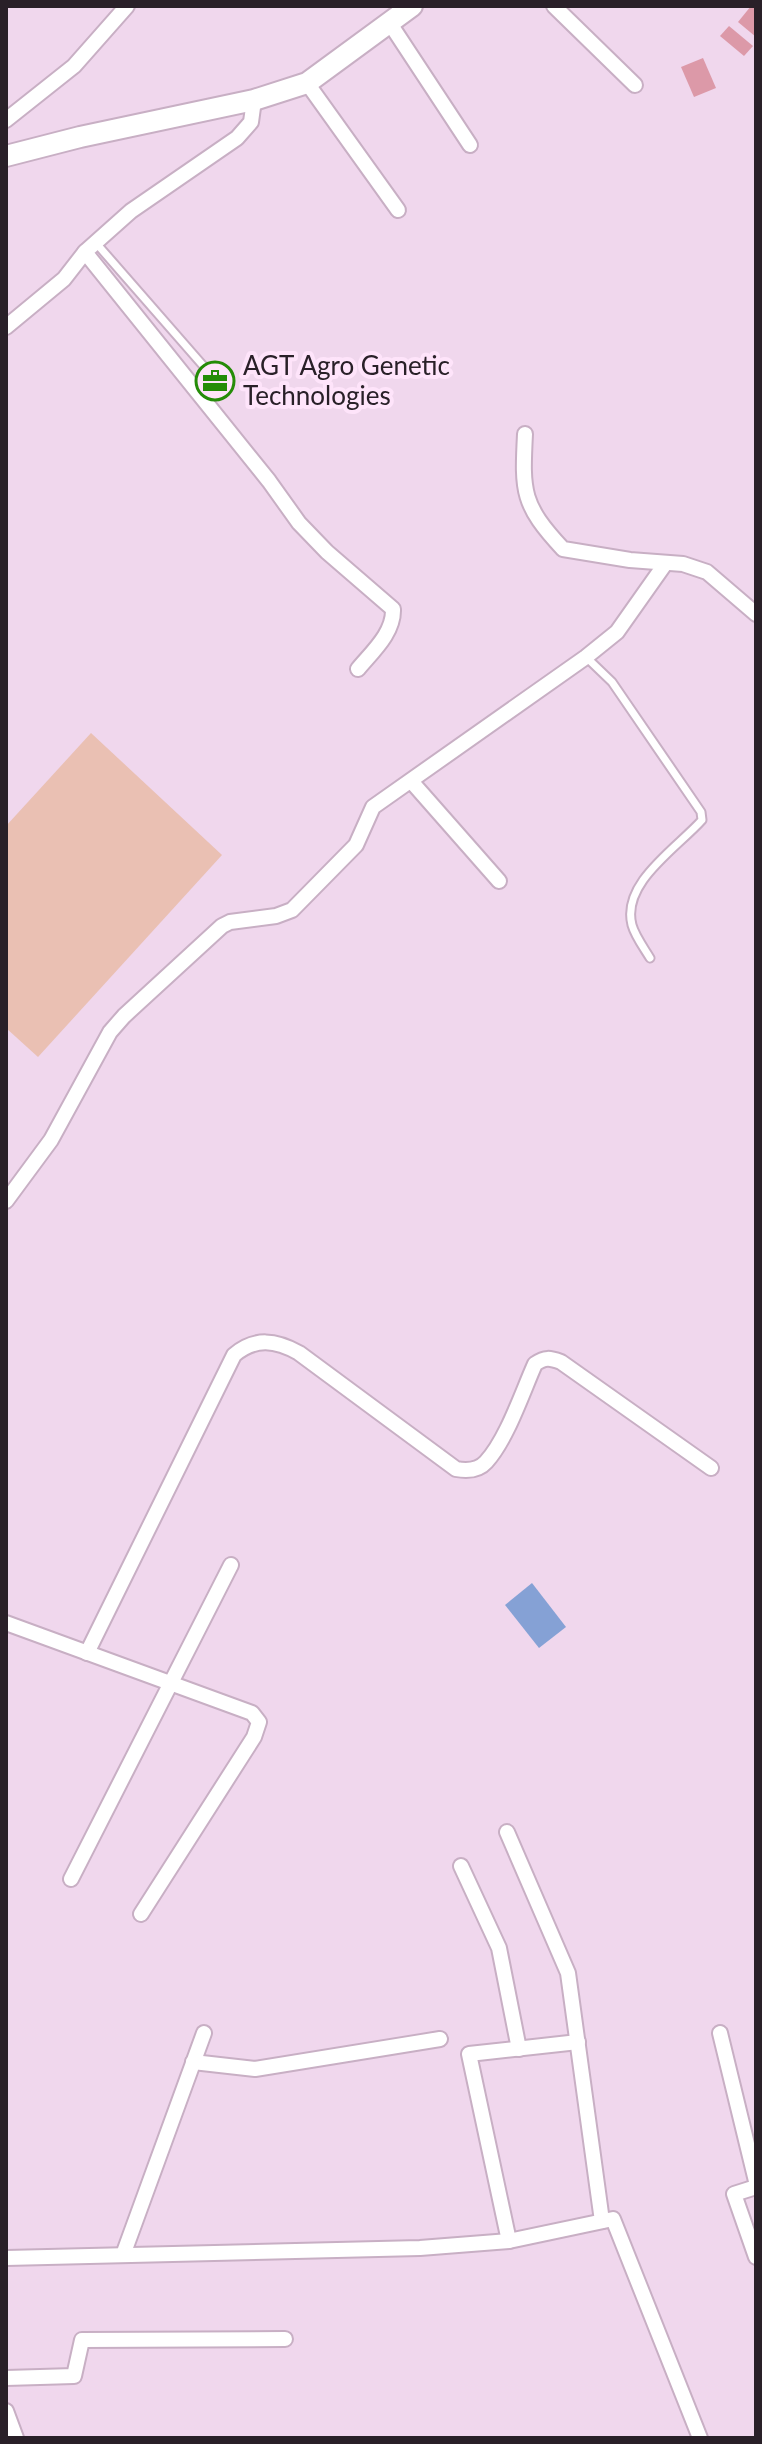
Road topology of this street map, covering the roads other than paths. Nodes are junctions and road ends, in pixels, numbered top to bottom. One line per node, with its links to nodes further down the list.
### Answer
1 (127, 6): 7 (street)
2 (554, 6): 5 (street)
3 (397, 13): 4 (main road); 8 (street)
4 (307, 83): 6 (main road); 10 (street)
5 (635, 85)
6 (254, 100): 9 (main road); 11 (street)
7 (6, 120)
8 (470, 145)
9 (6, 156)
10 (398, 210)
11 (90, 247): 12 (street); 13 (lane); 18 (street)
12 (6, 327)
13 (213, 377)
14 (525, 434): 15 (street)
15 (665, 564): 16 (street); 17 (street)
16 (756, 614)
17 (586, 657): 19 (street); 21 (lane)
18 (358, 669)
19 (411, 781): 20 (street); 22 (street)
20 (499, 881)
21 (650, 958)
22 (6, 1201)
23 (711, 1468): 26 (street)
24 (231, 1565): 27 (street)
25 (6, 1623): 26 (street)
26 (87, 1653): 27 (street)
27 (172, 1683): 30 (street); 31 (street)
28 (507, 1832): 35 (street)
29 (461, 1866): 36 (street)
30 (71, 1879)
31 (141, 1914)
32 (204, 2033): 37 (street)
33 (720, 2033): 38 (street)
34 (440, 2039): 37 (street)
35 (578, 2042): 36 (street); 40 (street)
36 (519, 2049): 41 (street)
37 (193, 2062): 42 (street)
38 (756, 2181)
39 (756, 2187): 43 (street)
40 (602, 2221): 41 (street); 49 (street)
41 (509, 2241): 42 (street)
42 (123, 2255): 44 (street)
43 (756, 2257)
44 (6, 2258)
45 (285, 2339): 46 (street)
46 (6, 2378)
47 (6, 2411): 48 (street)
48 (16, 2438)
49 (700, 2438)

